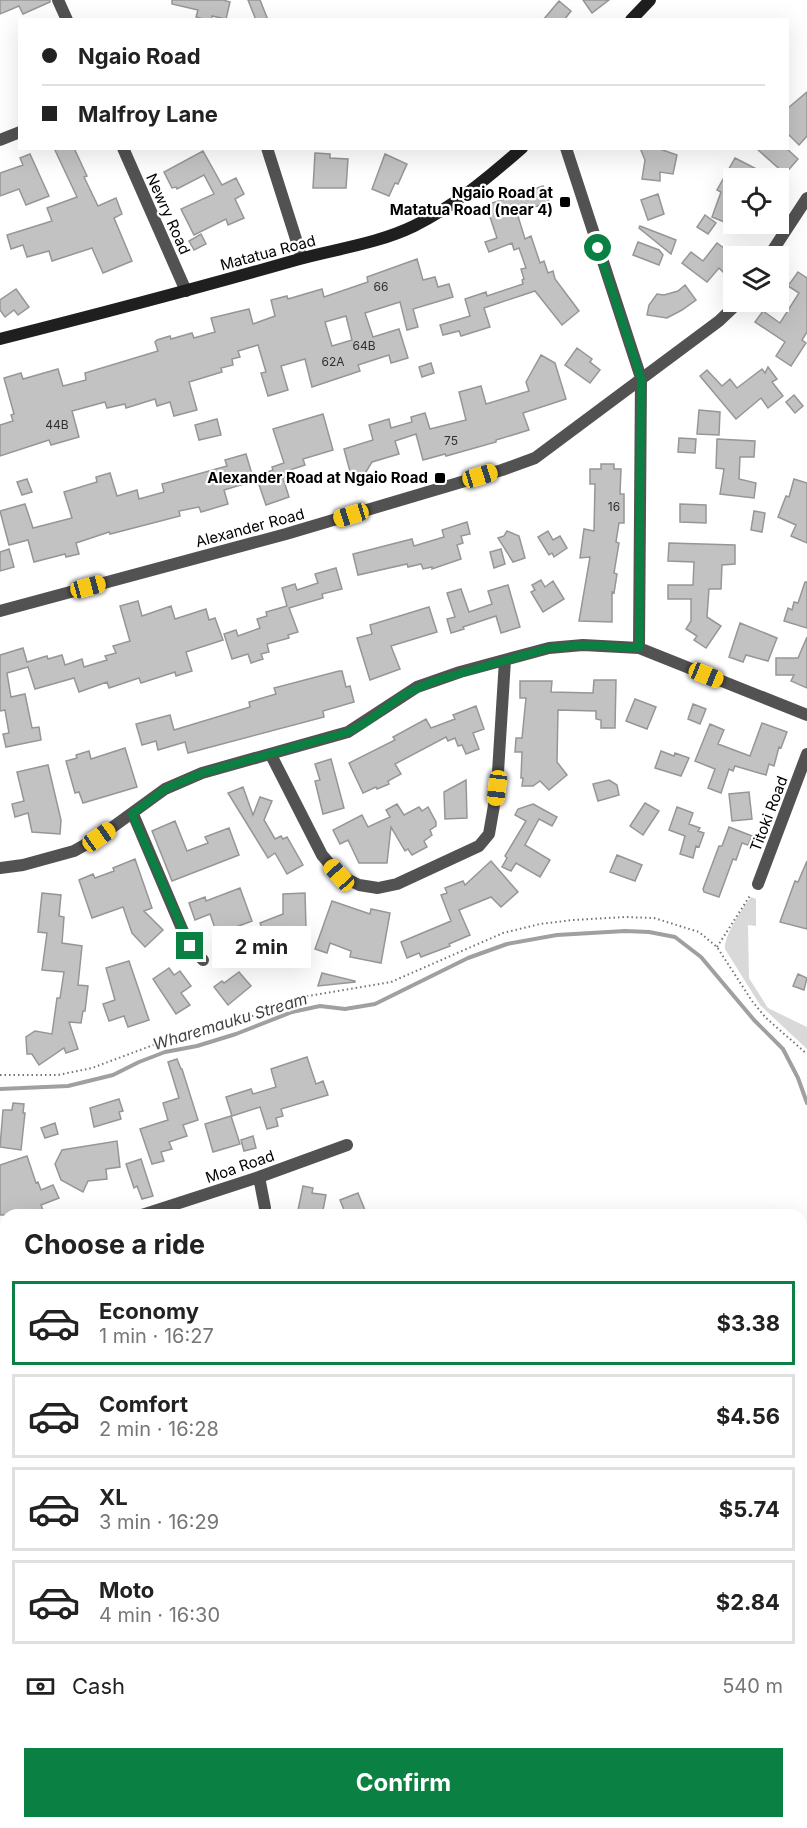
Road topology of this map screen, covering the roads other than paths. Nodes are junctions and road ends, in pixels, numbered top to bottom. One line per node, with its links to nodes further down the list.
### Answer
1 (58, 0): 3 (street)
2 (650, 0): 4 (main road)
3 (65, 18)
4 (633, 18)
5 (18, 133): 6 (street)
6 (0, 140)
7 (124, 150): 14 (street, Newry Road)
8 (268, 150): 13 (street)
9 (520, 150): 13 (main road, Matatua Road)
10 (567, 150): 17 (street)
11 (807, 198): 12 (street)
12 (776, 246)
13 (302, 258): 14 (main road, Matatua Road)
14 (186, 291): 16 (main road, Matatua Road)
15 (728, 312): 17 (street, Alexander Road)
16 (0, 339)
17 (641, 378): 18 (street, Alexander Road); 19 (street)
18 (0, 611)
19 (639, 648): 20 (street); 21 (street)
20 (505, 660): 23 (street); 23 (street)
21 (807, 715)
22 (807, 754): 26 (street, Titoki Road)
23 (271, 755): 24 (street)
24 (132, 814): 25 (street); 27 (street)
25 (0, 868)
26 (758, 884)
27 (203, 960)
28 (347, 1145): 29 (street, Moa Road)
29 (259, 1177): 30 (street, Moa Road); 31 (street)
30 (160, 1209)
31 (265, 1209)

